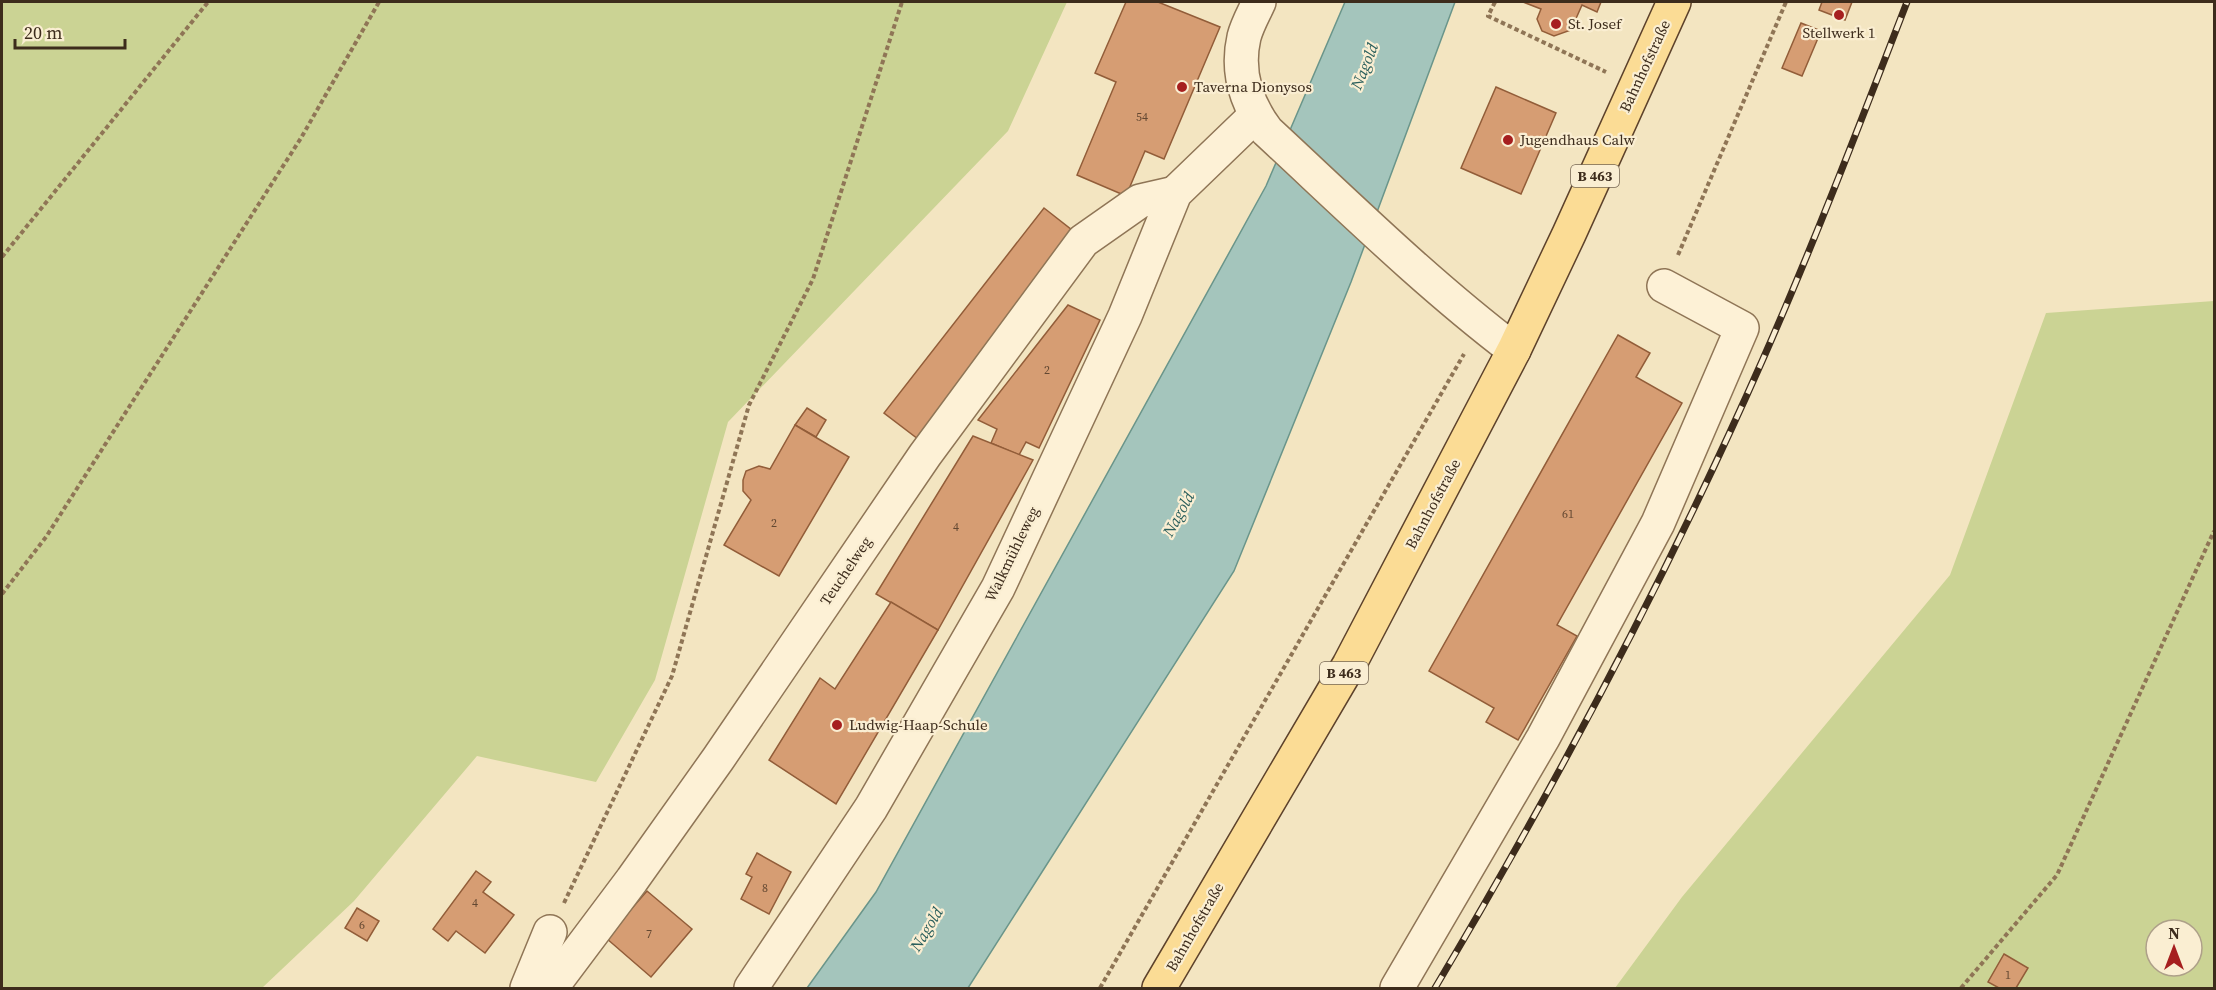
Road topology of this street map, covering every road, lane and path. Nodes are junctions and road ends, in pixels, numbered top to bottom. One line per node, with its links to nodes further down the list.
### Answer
1 (208, 2): 11 (path)
2 (379, 2): 16 (path)
3 (902, 2): 17 (path)
4 (1259, 2): 9 (street)
5 (1495, 2): 8 (path)
6 (1674, 2): 8 (main road, Bahnhofstraße / B 463)
7 (1786, 2): 12 (path)
8 (1635, 86): 14 (main road, Bahnhofstraße / B 463)
9 (1261, 124): 10 (street, Walkmühleweg); 13 (street)
10 (1175, 193): 19 (street, Teuchelweg); 20 (street, Walkmühleweg)
11 (2, 257)
12 (1664, 286): 23 (street)
13 (1481, 325): 14 (street); 21 (path)
14 (1514, 350): 22 (main road, Bahnhofstraße / B 463)
15 (2214, 531): 24 (path)
16 (2, 594)
17 (550, 932): 18 (street)
18 (527, 988)
19 (551, 988)
20 (751, 988)
21 (1101, 988)
22 (1159, 988)
23 (1397, 988)
24 (1961, 988)

